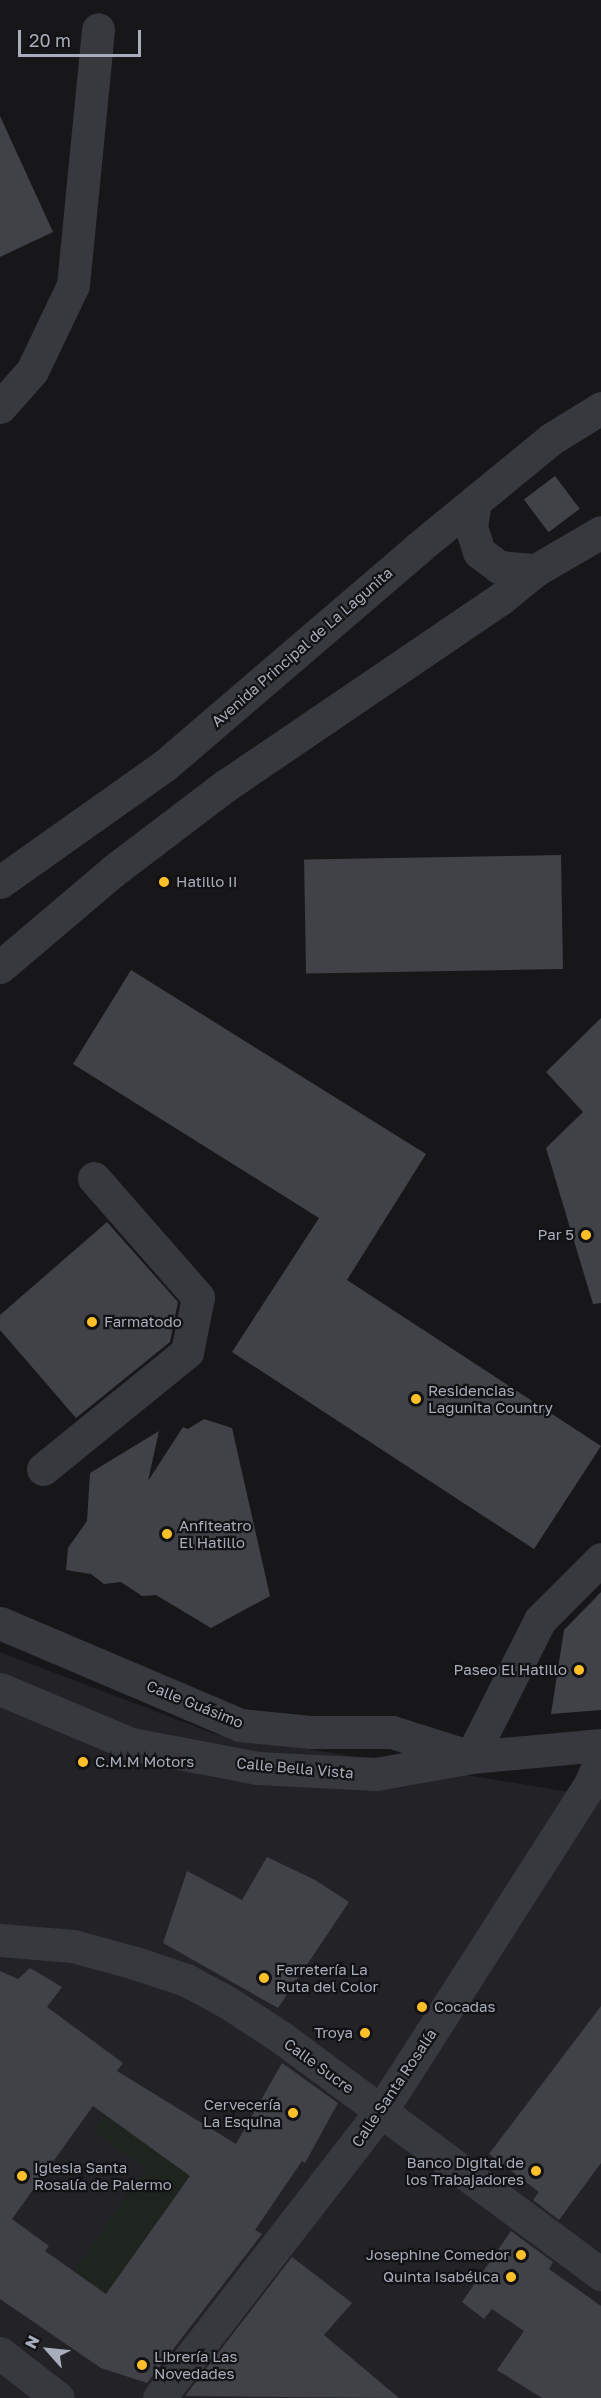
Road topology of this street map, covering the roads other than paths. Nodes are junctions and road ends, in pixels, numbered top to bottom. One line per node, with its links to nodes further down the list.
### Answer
1 (98, 30): 2 (street)
2 (0, 407)
3 (601, 408): 4 (street, Avenida Principal de La Lagunita)
4 (475, 501): 6 (street); 7 (street, Avenida Principal de La Lagunita)
5 (601, 532): 6 (street)
6 (536, 570): 8 (street)
7 (0, 882)
8 (0, 967)
9 (94, 1178): 10 (street)
10 (43, 1469)
11 (601, 1559): 15 (street)
12 (0, 1623): 15 (street, Calle Guásimo)
13 (0, 1689): 15 (street, Calle Bella Vista)
14 (601, 1745): 15 (street, Calle Bella Vista)
15 (471, 1757)
16 (601, 1759): 18 (street, Calle Santa Rosalía)
17 (0, 1940): 18 (street, Calle Sucre)
18 (381, 2111): 19 (street, Calle Sucre); 22 (street, Calle Santa Rosalía)
19 (601, 2274)
20 (0, 2353): 21 (street)
21 (58, 2398)
22 (159, 2398)

